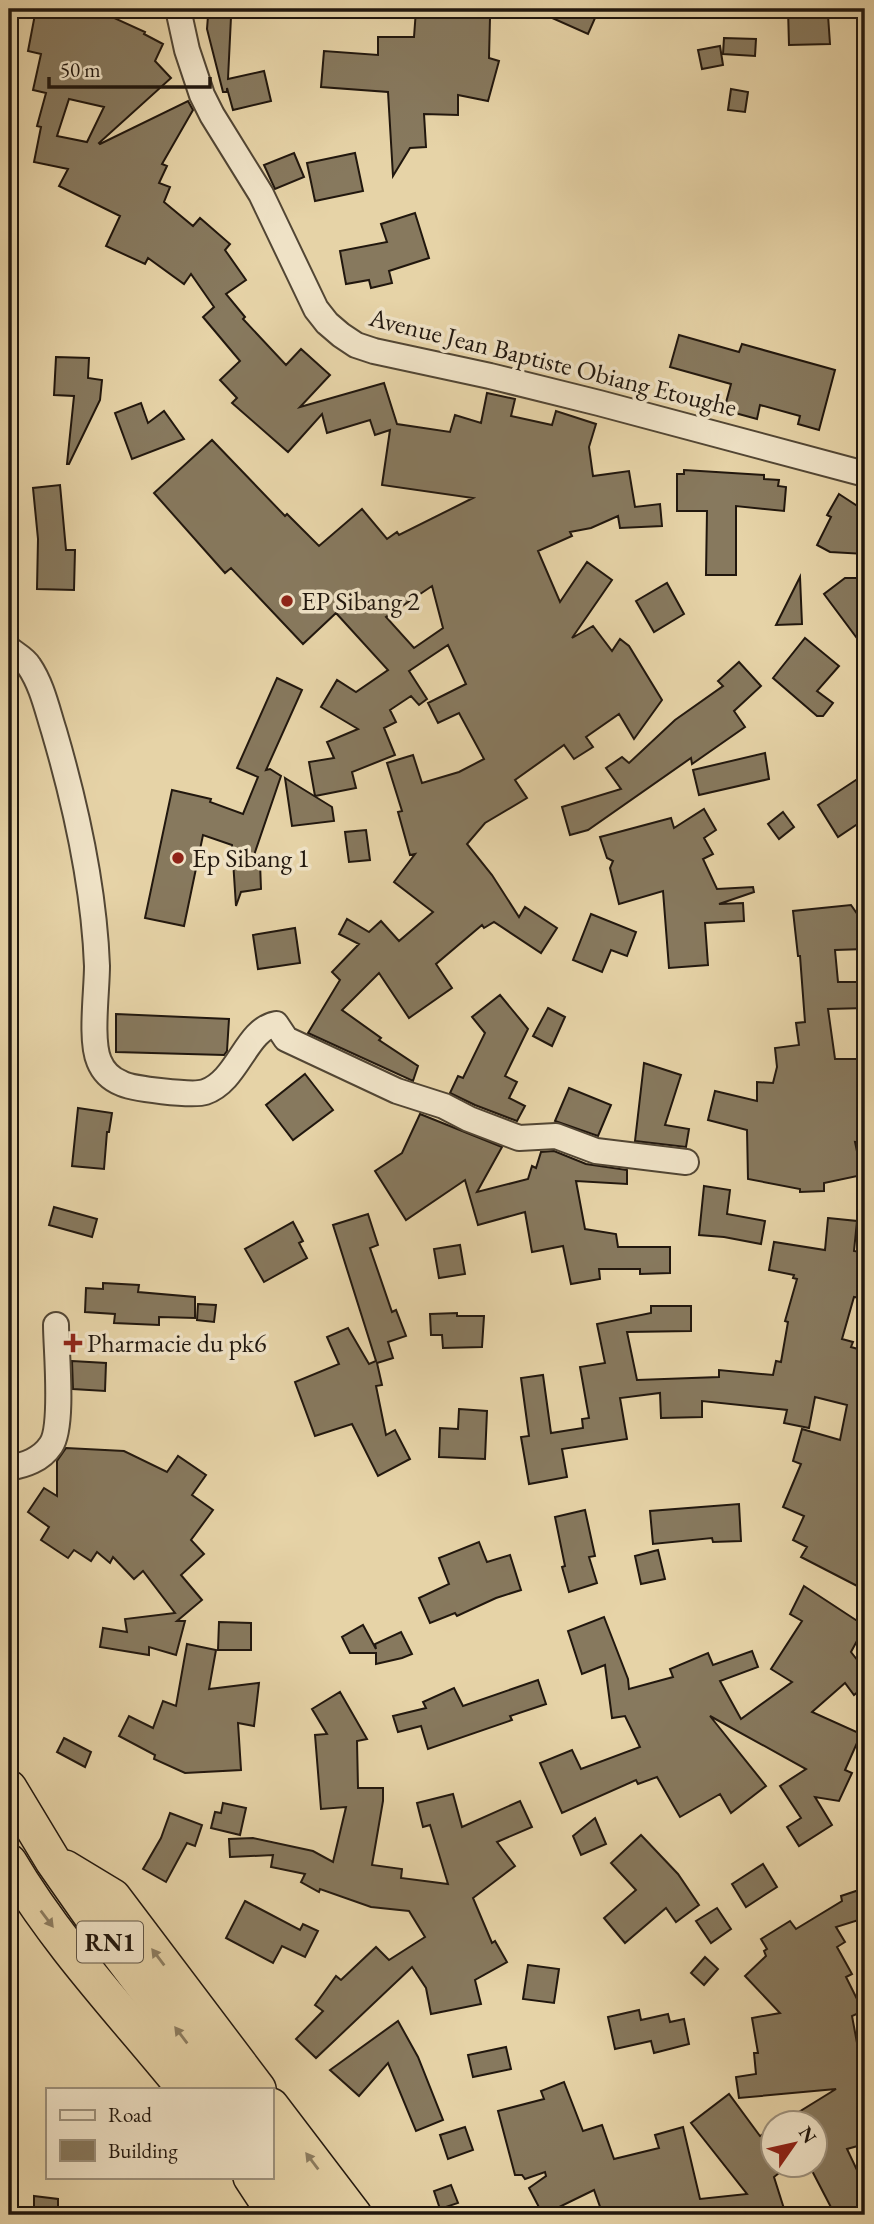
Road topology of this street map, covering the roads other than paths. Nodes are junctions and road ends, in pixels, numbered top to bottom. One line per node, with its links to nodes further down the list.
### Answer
1 (178, 9): 2 (street, Avenue Jean Baptiste Obiang Etoughe)
2 (865, 474)
3 (9, 649): 4 (street)
4 (686, 1162)
5 (56, 1325): 6 (street)
6 (9, 1468)
7 (9, 1788): 8 (highway, RN1)
8 (53, 1861): 11 (highway, RN1, one-way to 8); 12 (highway, one-way to 8)
9 (9, 1863): 10 (highway, RN1, one-way to 10)
10 (184, 2088)
11 (221, 2088)
12 (257, 2088)
13 (273, 2109): 18 (highway, one-way to 13)
14 (273, 2157): 17 (highway)
15 (252, 2178): 16 (highway)
16 (276, 2215)
17 (312, 2215)
18 (354, 2215)

